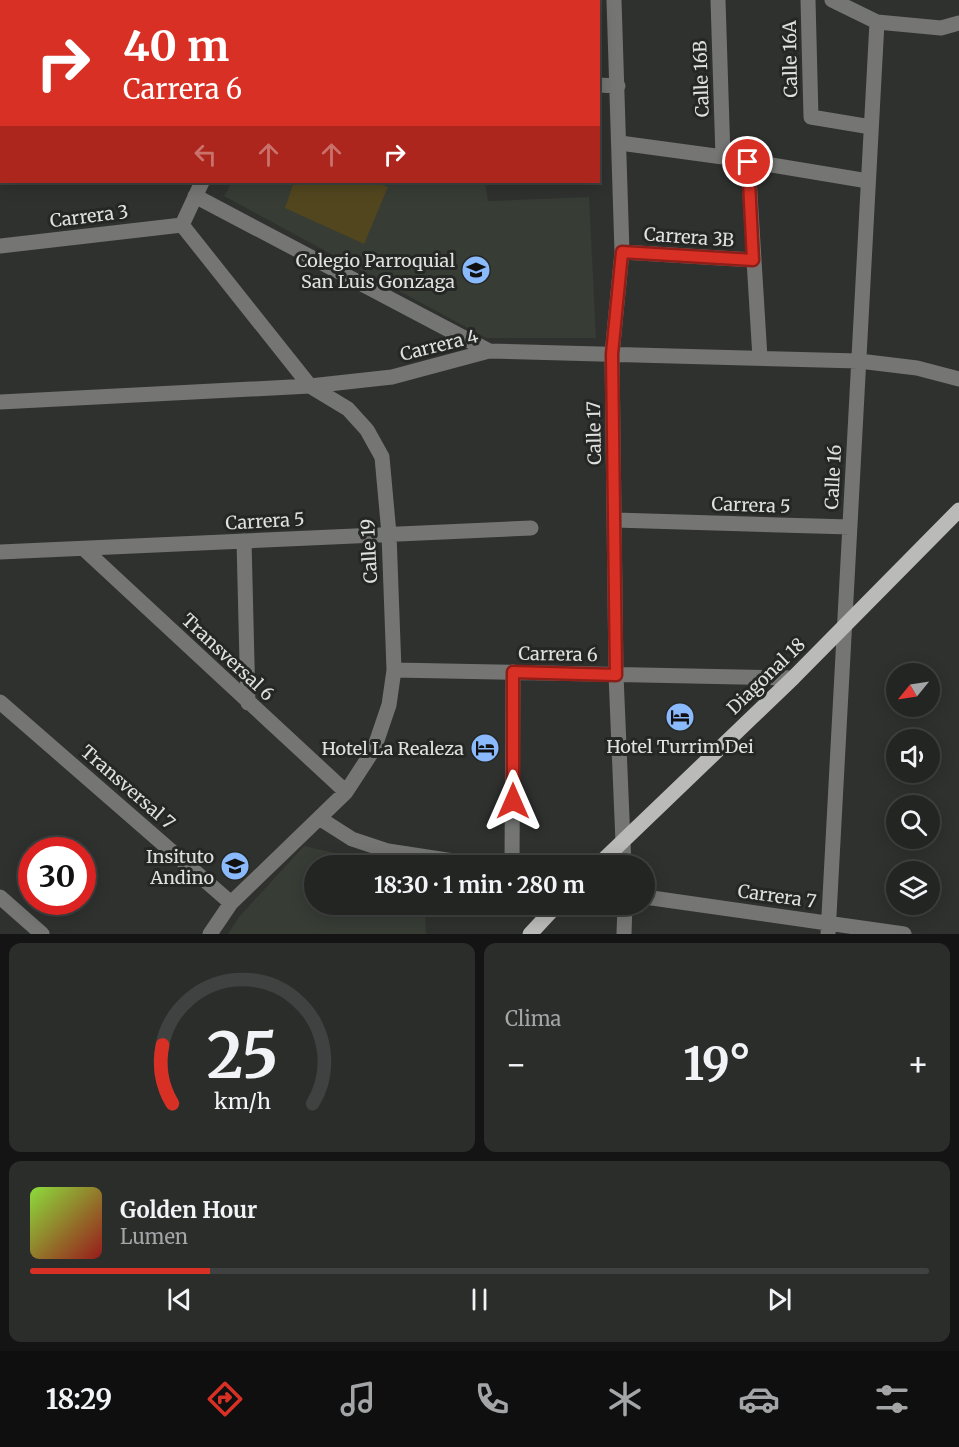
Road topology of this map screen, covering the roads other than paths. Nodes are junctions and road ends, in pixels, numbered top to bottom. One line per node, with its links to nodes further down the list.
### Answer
1 (614, 0): 8 (street, Calle 17)
2 (718, 0): 11 (street, Calle 16B)
3 (808, 0): 9 (street, Calle 16A)
4 (832, 0): 5 (street)
5 (877, 22): 6 (street); 9 (street, Calle 16)
6 (959, 23)
7 (600, 85): 8 (street)
8 (618, 87): 10 (street, Calle 17)
9 (871, 127): 13 (street, Calle 16)
10 (620, 143): 11 (street); 18 (street, Calle 17)
11 (723, 157): 12 (street)
12 (748, 162): 13 (street); 19 (street)
13 (868, 181): 23 (street, Calle 16)
14 (202, 183): 15 (street)
15 (195, 196): 16 (street); 20 (street)
16 (182, 225): 17 (street, Carrera 3); 25 (street, Calle 19)
17 (0, 246)
18 (622, 252): 19 (street, Carrera 3B); 21 (street, Calle 17)
19 (753, 260): 22 (street)
20 (489, 351): 21 (street, Carrera 4); 25 (street, Carrera 4)
21 (612, 354): 22 (street, Carrera 4); 28 (street, Calle 17)
22 (760, 358): 23 (street, Carrera 4)
23 (859, 361): 24 (street, Carrera 4); 29 (street, Calle 16)
24 (959, 379)
25 (310, 386): 26 (street, Carrera 4); 31 (street, Calle 19)
26 (0, 402)
27 (959, 510): 35 (main road, Diagonal 18)
28 (615, 520): 29 (street, Carrera 5); 38 (street, Calle 17)
29 (850, 527): 35 (street, Calle 16)
30 (531, 528): 31 (street, Carrera 5)
31 (388, 534): 32 (street, Carrera 5); 36 (street, Calle 19)
32 (244, 541): 33 (street, Carrera 5); 41 (street)
33 (84, 549): 34 (street, Carrera 5); 41 (street, Transversal 6)
34 (0, 552)
35 (844, 624): 39 (main road, Diagonal 18); 54 (street, Calle 16)
36 (394, 670): 37 (street, Carrera 6); 42 (street, Calle 19)
37 (513, 672): 38 (street, Carrera 6); 46 (street)
38 (616, 675): 39 (street, Carrera 6); 44 (street, Calle 17)
39 (793, 678): 44 (main road, Diagonal 18)
40 (0, 702): 51 (street, Transversal 7)
41 (248, 703): 42 (street, Transversal 6)
42 (346, 792): 43 (street, Calle 19)
43 (319, 818): 45 (street); 51 (street, Calle 19)
44 (624, 838): 47 (main road, Diagonal 18); 48 (street, Calle 17)
45 (414, 855)
46 (512, 855)
47 (608, 855)
48 (624, 855)
49 (0, 897): 55 (street)
50 (655, 899): 54 (street, Carrera 7)
51 (231, 903): 56 (street, Calle 19)
52 (548, 915): 57 (main road)
53 (625, 915): 58 (street)
54 (828, 928): 59 (street, Carrera 7)
55 (42, 934)
56 (210, 934)
57 (530, 934)
58 (624, 934)
59 (904, 934)

